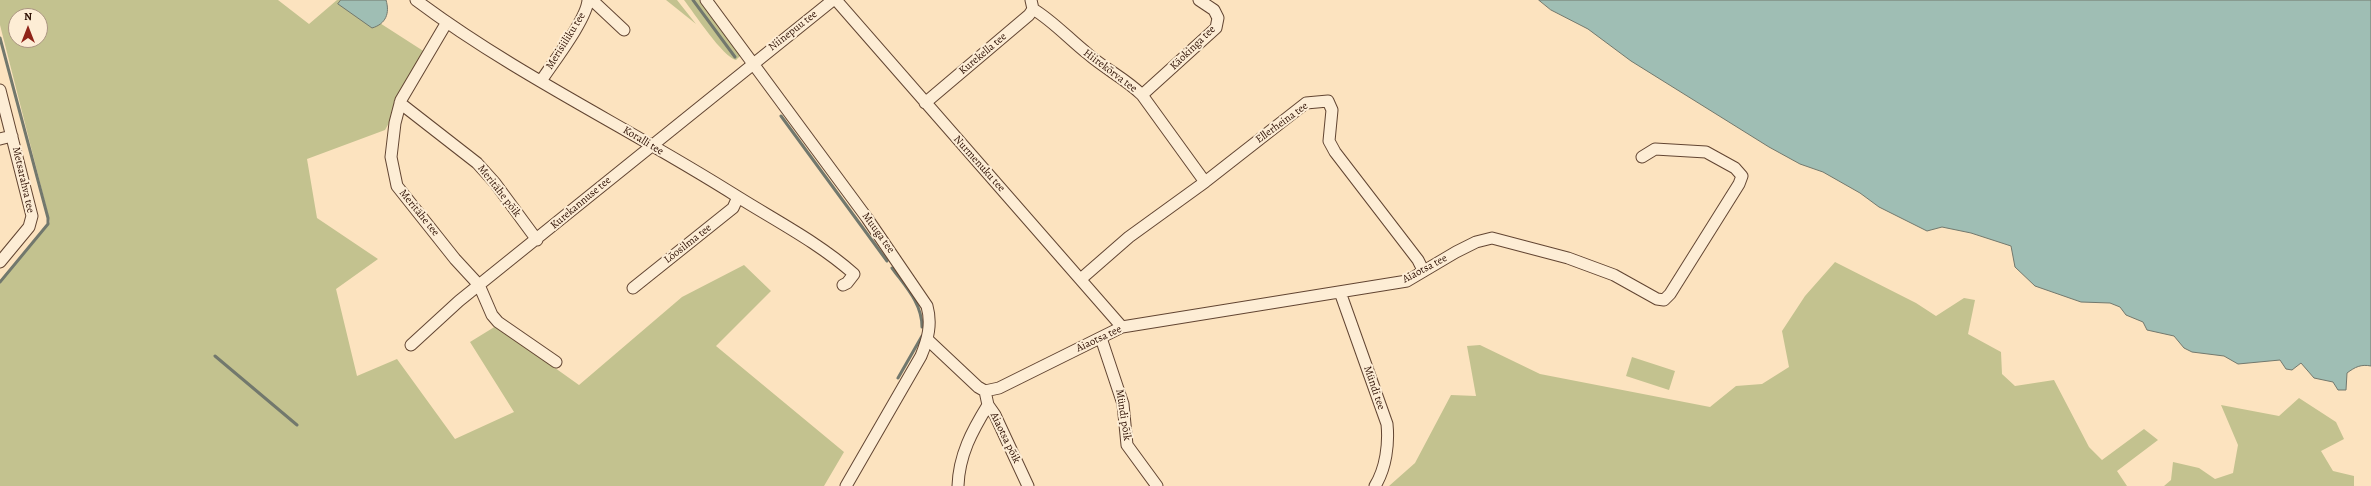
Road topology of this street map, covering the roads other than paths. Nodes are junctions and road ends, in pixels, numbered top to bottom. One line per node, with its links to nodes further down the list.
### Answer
1 (416, 0): 8 (street, Koralli tee)
2 (588, 0): 11 (street, Merisiiliku tee)
3 (592, 0): 9 (street)
4 (706, 0): 10 (street, Muuga tee)
5 (834, 0): 10 (street, Niinepuu tee); 15 (street, Nurmenuku tee)
6 (1199, 0): 13 (street, Käokinga tee)
7 (1032, 4): 13 (street, Hiirekõrva tee); 15 (street, Kurekella tee)
8 (447, 22): 11 (street, Koralli tee); 14 (street, Meritähe tee)
9 (624, 30)
10 (753, 63): 18 (street, Kurekannuse tee); 32 (street, Muuga tee)
11 (541, 81): 18 (street, Koralli tee)
12 (0, 90): 16 (street, Metsarahva tee)
13 (1142, 95): 20 (street, Hiirekõrva tee)
14 (400, 103): 22 (street, Meritähe põik); 26 (street, Meritähe tee)
15 (925, 103): 25 (street, Nurmenuku tee)
16 (12, 136): 17 (street); 23 (street, Metsarahva tee)
17 (0, 139)
18 (651, 146): 21 (street, Koralli tee); 22 (street, Kurekannuse tee)
19 (1642, 157): 24 (street, Aiaotsa tee)
20 (1205, 182): 24 (street, Ellerheina tee); 25 (street, Ellerheina tee)
21 (738, 197): 27 (street, Koralli tee); 28 (street, Lõosilma tee)
22 (537, 240): 26 (street, Kurekannuse tee)
23 (0, 262)
24 (1423, 270): 29 (street, Aiaotsa tee)
25 (1082, 278): 30 (street, Nurmenuku tee)
26 (479, 285): 33 (street, Kurekannuse tee); 34 (street, Meritähe tee)
27 (843, 285)
28 (633, 288)
29 (1340, 292): 30 (street, Aiaotsa tee); 41 (street, Mündi tee)
30 (1122, 327): 31 (street, Aiaotsa tee)
31 (1100, 338): 35 (street, Aiaotsa tee); 40 (street, Mündi põik)
32 (928, 340): 35 (street); 37 (street, Muuga tee)
33 (411, 345)
34 (556, 362)
35 (985, 390): 36 (street, Aiaotsa põik)
36 (988, 405): 38 (street); 39 (street, Aiaotsa põik)
37 (846, 486)
38 (958, 486)
39 (1028, 486)
40 (1157, 486)
41 (1375, 486)

